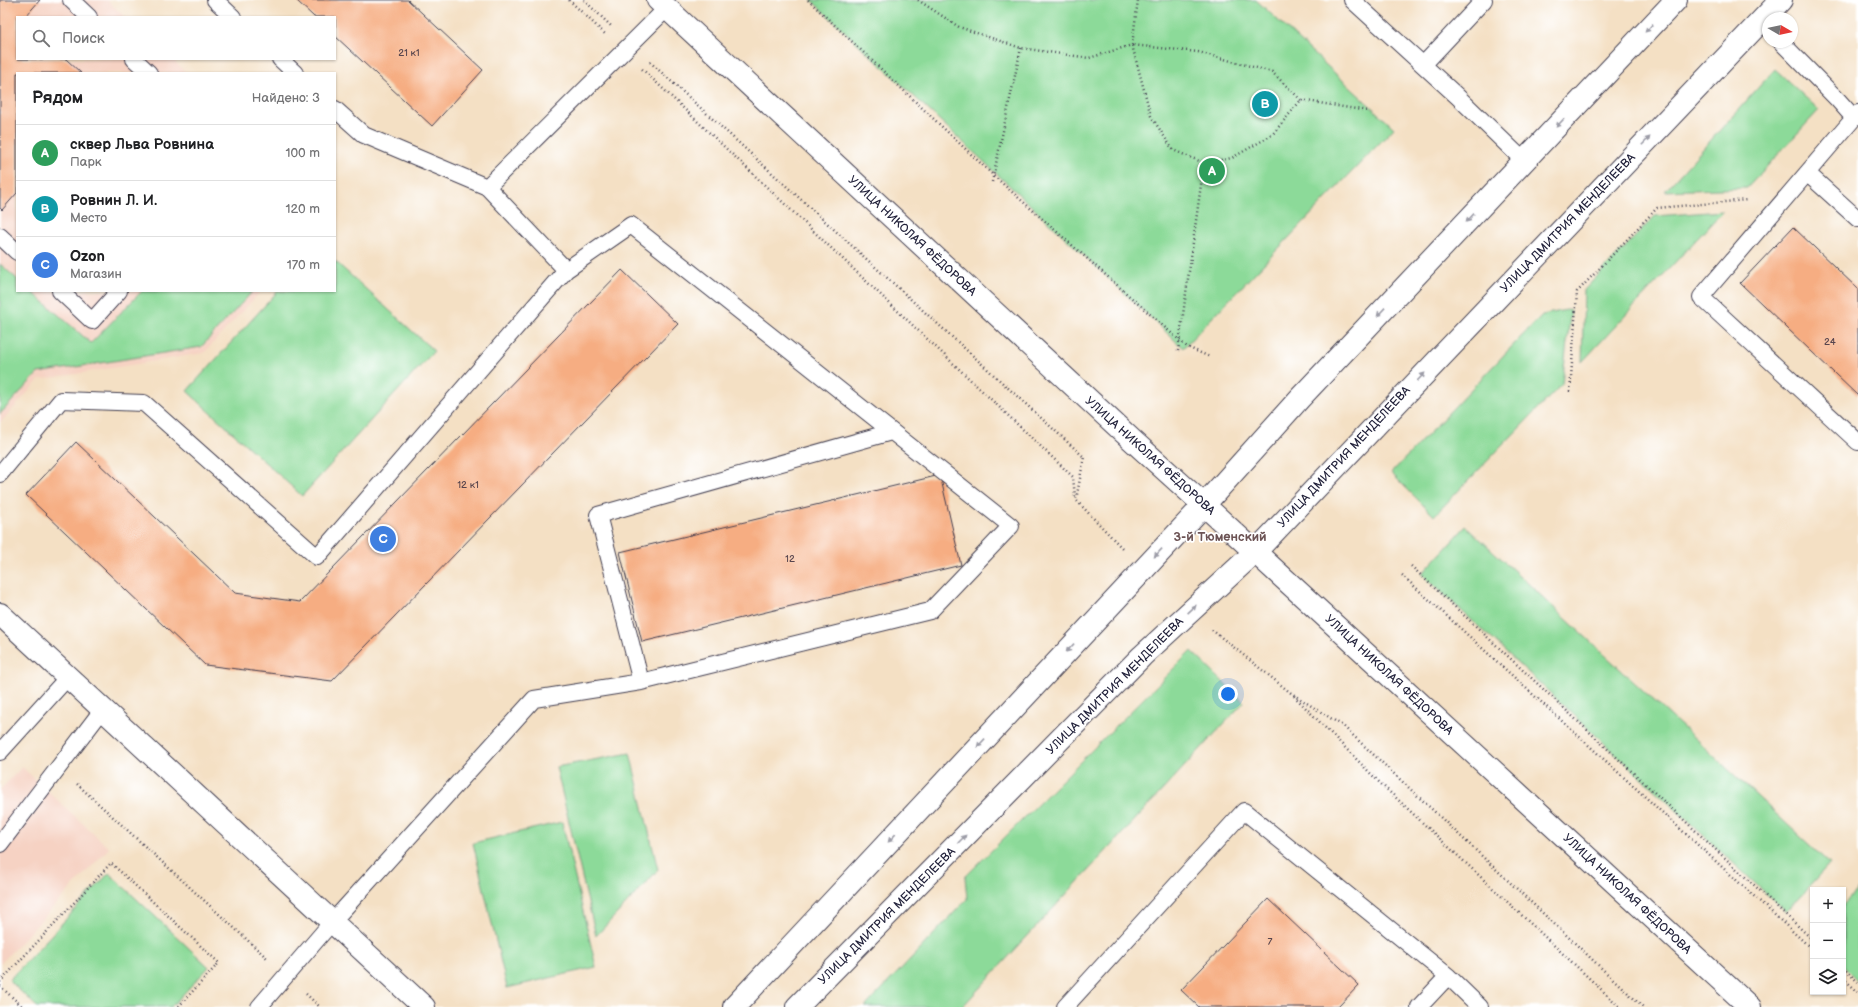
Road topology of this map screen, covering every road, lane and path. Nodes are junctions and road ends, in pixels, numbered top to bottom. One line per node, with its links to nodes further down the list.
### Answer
1 (71, 0): 14 (lane)
2 (215, 0): 15 (lane)
3 (569, 0): 18 (path)
4 (584, 0): 18 (path)
5 (808, 0): 33 (path)
6 (918, 0): 19 (path)
7 (1138, 0): 17 (path)
8 (1352, 0): 23 (lane)
9 (1484, 0): 23 (lane)
10 (1676, 0): 30 (street, one-way to 30)
11 (1781, 0): 13 (street, УЛИЦА ДМИТРИЯ МЕНДЕЛЕЕВА)
12 (663, 4): 18 (lane); 51 (street, УЛИЦА НИКОЛАЯ ФЁДОРОВА)
13 (1773, 12)
14 (88, 16)
15 (233, 16)
16 (1762, 27): 52 (street, УЛИЦА ДМИТРИЯ МЕНДЕЛЕЕВА, one-way to 16)
17 (1132, 45): 19 (path); 26 (path); 31 (path)
18 (627, 48): 35 (lane); 50 (path); 50 (path)
19 (1022, 48): 33 (path)
20 (1787, 48): 29 (lane)
21 (135, 60): 24 (lane)
22 (281, 60): 25 (lane)
23 (1423, 65): 30 (lane)
24 (148, 72)
25 (294, 72)
26 (1301, 100): 28 (path); 31 (path)
27 (336, 110): 35 (lane)
28 (1368, 111)
29 (1856, 115): 32 (lane)
30 (1524, 161): 51 (street, one-way to 51)
31 (1204, 162): 43 (path)
32 (1807, 173): 37 (lane); 48 (lane)
33 (994, 176): 34 (path); 43 (path)
34 (992, 182)
35 (487, 187): 40 (lane)
36 (1747, 200): 46 (path)
37 (1858, 219)
38 (0, 236): 39 (lane)
39 (16, 251)
40 (566, 270): 47 (lane); 49 (lane)
41 (61, 292): 42 (lane)
42 (119, 292)
43 (1180, 341): 44 (path); 45 (path)
44 (1178, 351)
45 (1210, 357)
46 (1570, 392)
47 (891, 432): 59 (lane); 59 (lane)
48 (1858, 442)
49 (0, 474)
50 (1076, 500): 54 (path)
51 (1204, 504): 52 (street, УЛИЦА НИКОЛАЯ ФЁДОРОВА); 54 (street, one-way to 54)
52 (1256, 552): 56 (street, УЛИЦА ДМИТРИЯ МЕНДЕЛЕЕВА, one-way to 52); 87 (street, УЛИЦА НИКОЛАЯ ФЁДОРОВА)
53 (1411, 566): 66 (path)
54 (1143, 570): 80 (street, one-way to 80)
55 (1402, 575): 67 (path)
56 (1189, 612): 60 (path); 81 (street, УЛИЦА ДМИТРИЯ МЕНДЕЛЕЕВА, one-way to 56)
57 (0, 614): 58 (street)
58 (68, 677): 61 (street); 62 (lane)
59 (641, 682): 65 (lane)
60 (1291, 693): 85 (path); 86 (path)
61 (103, 709): 63 (lane); 65 (street)
62 (0, 752)
63 (58, 767): 64 (lane); 69 (path)
64 (0, 844)
65 (332, 922): 69 (lane); 79 (street)
66 (1810, 937)
67 (1810, 947)
68 (1846, 971): 72 (path)
69 (286, 976): 77 (lane); 78 (path)
70 (1448, 976): 82 (lane); 83 (lane); 84 (lane)
71 (1846, 981): 74 (path)
72 (1858, 982)
73 (0, 984): 75 (path); 76 (path)
74 (1858, 992)
75 (23, 1007)
76 (178, 1007)
77 (259, 1007)
78 (320, 1007)
79 (424, 1007)
80 (734, 1007)
81 (797, 1007)
82 (1065, 1007)
83 (1419, 1007)
84 (1480, 1007)
85 (1620, 1007)
86 (1643, 1007)
87 (1750, 1007)

